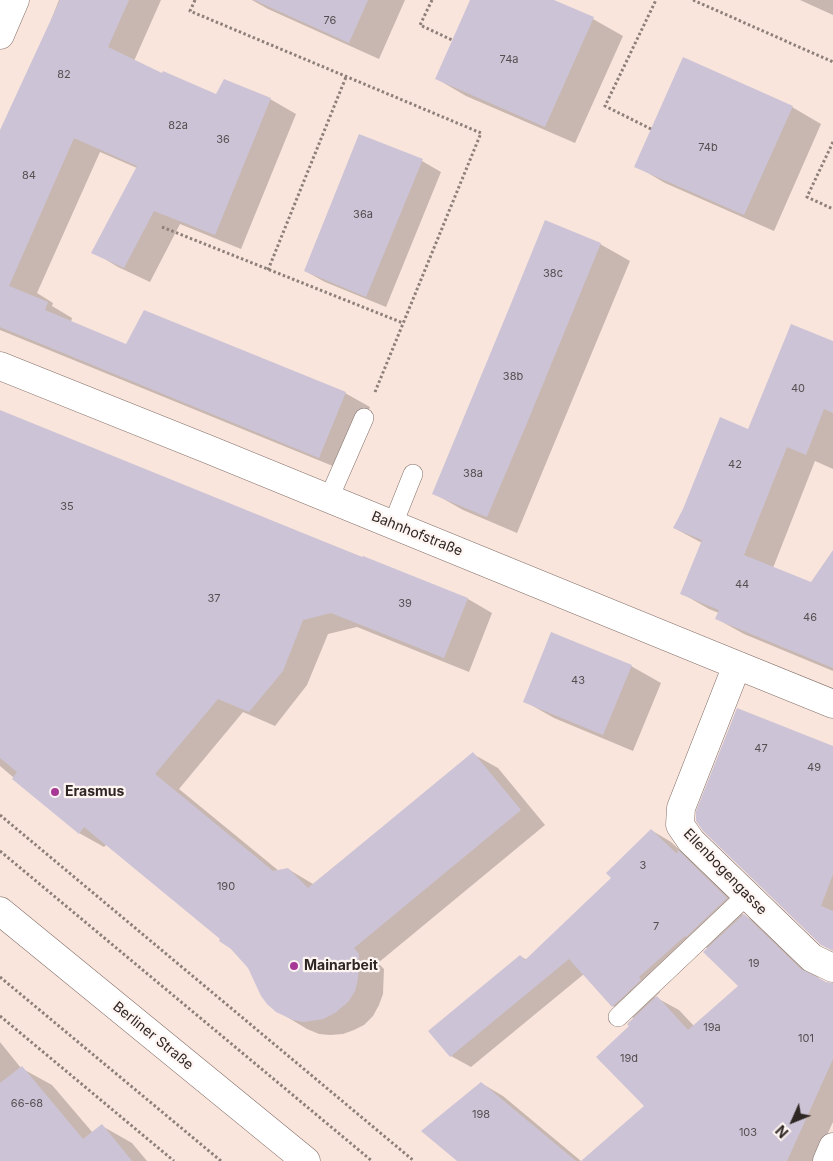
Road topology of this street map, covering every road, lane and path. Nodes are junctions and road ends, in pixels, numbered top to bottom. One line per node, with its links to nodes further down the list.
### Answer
1 (15, 0): 6 (street)
2 (195, 0): 9 (path)
3 (432, 0): 7 (path)
4 (656, 0): 10 (path)
5 (693, 0): 8 (path)
6 (0, 35)
7 (452, 40)
8 (833, 62)
9 (346, 77): 14 (path); 15 (path)
10 (651, 129)
11 (833, 142): 12 (path)
12 (833, 209)
13 (162, 226): 14 (path)
14 (268, 270): 15 (path)
15 (403, 323): 17 (path)
16 (0, 366): 19 (street, Bahnhofstraße)
17 (364, 418): 19 (lane)
18 (413, 474): 20 (lane)
19 (329, 498): 20 (street, Bahnhofstraße)
20 (393, 524): 21 (street, Bahnhofstraße)
21 (738, 665): 22 (street, Bahnhofstraße); 25 (street, Ellenbogengasse)
22 (833, 704)
23 (0, 815): 36 (path)
24 (0, 851): 35 (path)
25 (747, 896): 27 (street, Ellenbogengasse); 30 (lane)
26 (0, 911): 34 (street, Berliner Straße)
27 (833, 968)
28 (0, 977): 33 (path)
29 (0, 1016): 32 (path)
30 (618, 1017)
31 (833, 1147): 37 (street)
32 (174, 1161)
33 (221, 1161)
34 (306, 1161)
35 (372, 1161)
36 (414, 1161)
37 (827, 1161)

